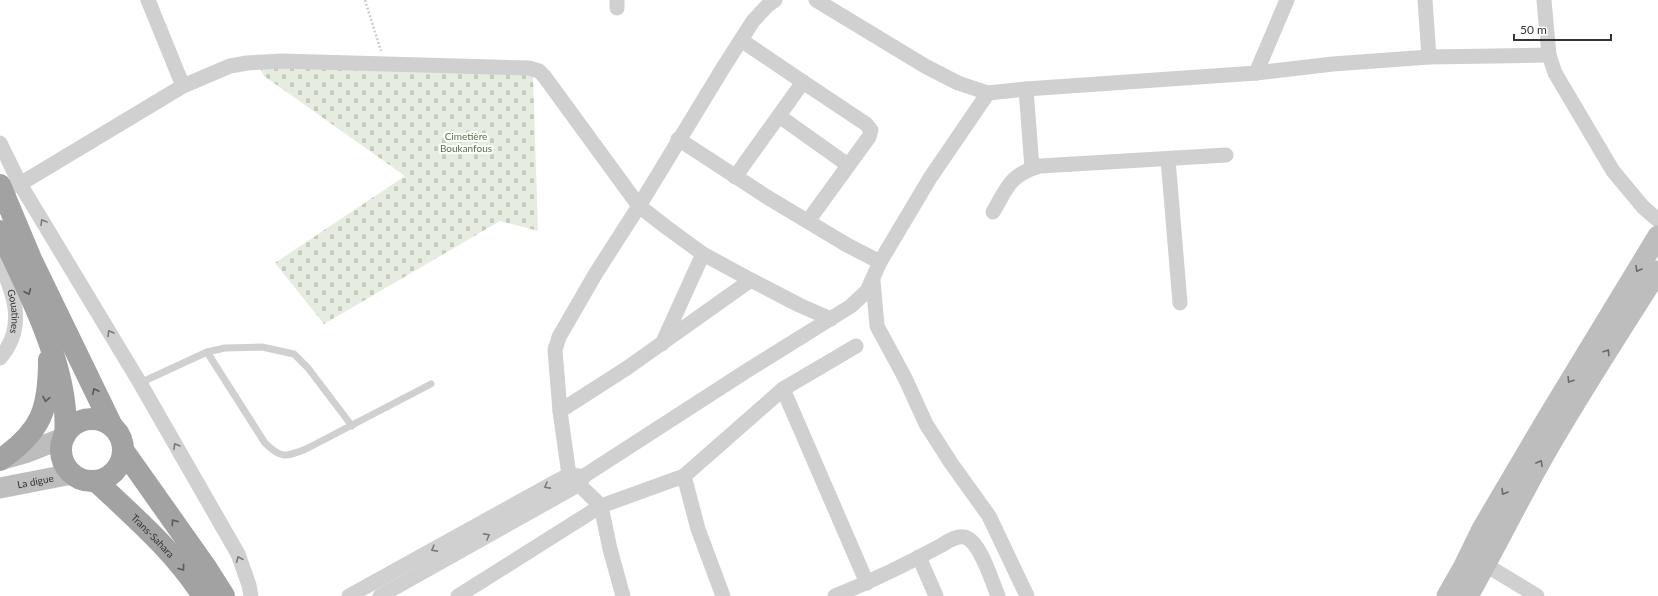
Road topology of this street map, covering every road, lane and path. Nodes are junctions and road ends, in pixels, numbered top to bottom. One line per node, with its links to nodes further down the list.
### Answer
1 (148, 0): 14 (street)
2 (365, 0): 11 (path)
3 (775, 0): 8 (street)
4 (816, 0): 16 (street)
5 (1287, 0): 12 (street)
6 (1425, 0): 10 (street)
7 (1544, 0): 9 (street)
8 (741, 40): 13 (street); 18 (street)
9 (1549, 55): 10 (street); 28 (street)
10 (1429, 57): 12 (street)
11 (385, 64): 14 (street); 26 (street)
12 (1256, 73): 15 (street)
13 (802, 82): 17 (street); 22 (street)
14 (183, 86): 25 (street)
15 (1026, 89): 16 (street); 23 (street)
16 (988, 93): 33 (street)
17 (779, 116): 22 (street); 24 (street)
18 (678, 139): 24 (street); 26 (street)
19 (0, 143): 25 (street)
20 (1226, 155): 21 (street)
21 (1168, 159): 23 (street); 38 (street)
22 (848, 166): 29 (street)
23 (1032, 168): 27 (street)
24 (735, 177): 29 (street)
25 (6, 188): 45 (street, one-way to 25); 49 (highway, one-way to 25)
26 (639, 206): 32 (street); 48 (street)
27 (993, 212)
28 (1658, 220)
29 (808, 221): 33 (street)
30 (0, 231): 41 (highway, one-way to 41)
31 (1658, 236): 75 (main road, one-way to 75)
32 (703, 254): 36 (street); 40 (street)
33 (880, 262): 37 (street)
34 (1658, 271): 61 (main road, one-way to 34)
35 (2, 272): 44 (street, Gouatines)
36 (751, 280): 39 (street); 40 (street)
37 (873, 281): 39 (street); 74 (street)
38 (1180, 303)
39 (831, 319): 56 (street)
40 (662, 344): 48 (street)
41 (50, 346): 51 (highway); 53 (highway, one-way to 53)
42 (856, 346): 47 (street)
43 (207, 352): 45 (lane); 50 (lane); 50 (lane)
44 (0, 358)
45 (140, 383): 65 (street, one-way to 45)
46 (431, 384): 50 (lane)
47 (783, 389): 55 (street); 62 (street)
48 (560, 410): 56 (street)
49 (112, 426): 51 (highway); 52 (highway)
50 (352, 426)
51 (64, 436): 53 (main road); 54 (highway)
52 (123, 450): 57 (highway); 63 (highway, one-way to 52)
53 (0, 460)
54 (72, 474): 57 (highway); 58 (main road, La digue)
55 (684, 476): 59 (street); 70 (street)
56 (577, 479): 59 (street); 66 (street, one-way to 66); 67 (street, one-way to 56)
57 (96, 481): 63 (highway, Trans-Sahara, one-way to 63)
58 (0, 488)
59 (601, 506): 68 (street); 69 (street)
60 (919, 558): 62 (street); 72 (street); 73 (street)
61 (1486, 565): 76 (main road); 77 (street)
62 (867, 583): 71 (street)
63 (215, 593): 64 (highway)
64 (238, 596)
65 (251, 596)
66 (349, 596)
67 (380, 596)
68 (458, 596)
69 (623, 596)
70 (722, 596)
71 (835, 596)
72 (936, 596)
73 (998, 596)
74 (1026, 596)
75 (1447, 596)
76 (1468, 596)
77 (1536, 596)

